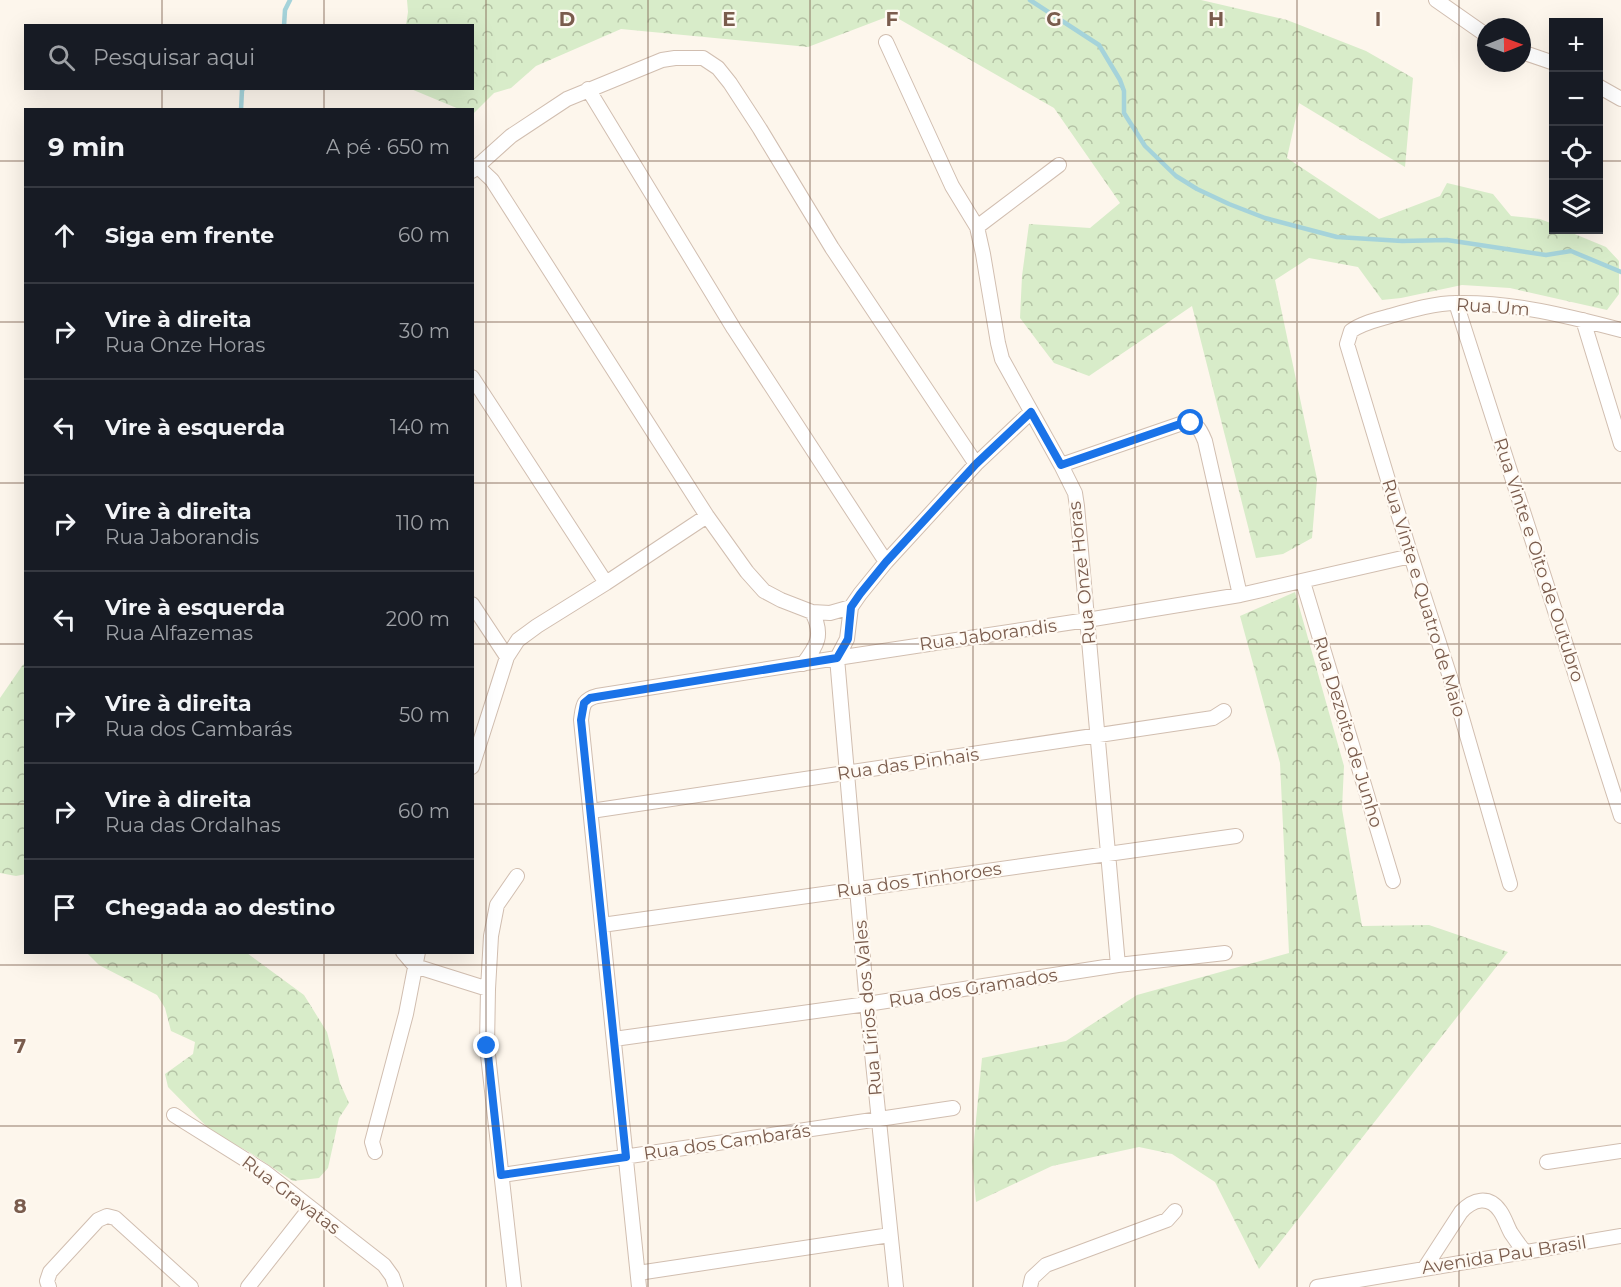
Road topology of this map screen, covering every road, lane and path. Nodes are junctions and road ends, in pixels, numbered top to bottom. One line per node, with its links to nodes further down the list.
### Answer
1 (1436, 0): 3 (street)
2 (1461, 0): 3 (street)
3 (1454, 14): 4 (street)
4 (1477, 29)
5 (886, 42): 13 (street, Rua Onze Horas)
6 (1531, 55): 7 (street)
7 (1549, 61)
8 (1603, 88): 10 (street)
9 (588, 89): 12 (street); 21 (street); 25 (street)
10 (1621, 99)
11 (1059, 165): 13 (street)
12 (475, 169): 23 (street)
13 (977, 227): 19 (street, Rua Onze Horas)
14 (1456, 303): 15 (street, Rua Um); 16 (street, Rua Um); 41 (street, Rua Vinte e Oito de Outubro)
15 (1583, 320): 17 (street, Rua Um); 20 (street)
16 (1368, 322): 24 (street, Rua Vinte e Quatro de Maio)
17 (1621, 330)
18 (474, 380): 27 (street)
19 (1031, 412): 21 (street); 22 (street, Rua Onze Horas)
20 (1621, 444)
21 (976, 464): 25 (street)
22 (1061, 465): 28 (street); 32 (street, Rua Onze Horas)
23 (707, 516): 27 (street); 31 (street)
24 (1411, 556): 26 (street, Rua Jaborandis); 46 (street, Rua Vinte e Quatro de Maio)
25 (886, 562): 30 (street)
26 (1303, 582): 28 (street, Rua Jaborandis); 45 (street, Rua Dezoito de Junho)
27 (606, 584): 33 (street)
28 (1240, 595): 32 (street, Rua Jaborandis)
29 (474, 607): 33 (street)
30 (851, 607): 31 (street); 34 (street)
31 (812, 612): 35 (street)
32 (1087, 620): 34 (street, Rua Jaborandis); 37 (street, Rua Onze Horas)
33 (507, 657): 38 (street)
34 (837, 658): 35 (street, Rua Jaborandis); 39 (street, Rua Lírios dos Vales)
35 (803, 664): 40 (street, Rua Jaborandis)
36 (1224, 711): 37 (street, Rua das Pinhais)
37 (1098, 735): 39 (street, Rua das Pinhais); 43 (street, Rua Onze Horas)
38 (474, 761)
39 (847, 773): 40 (street, Rua das Pinhais); 47 (street, Rua Lírios dos Vales)
40 (591, 811): 48 (street)
41 (1621, 816)
42 (1236, 836): 43 (street, Rua dos Tinhoroes)
43 (1108, 854): 47 (street, Rua dos Tinhoroes); 51 (street, Rua Onze Horas)
44 (517, 876): 52 (street)
45 (1393, 881)
46 (1510, 884)
47 (857, 889): 48 (street, Rua dos Tinhoroes); 53 (street, Rua Lírios dos Vales)
48 (602, 925): 54 (street)
49 (1225, 953): 51 (street, Rua dos Gramados)
50 (417, 959): 52 (street); 59 (street)
51 (1118, 965): 53 (street, Rua dos Gramados)
52 (488, 989): 62 (street)
53 (867, 1004): 54 (street, Rua dos Gramados); 57 (street, Rua Lírios dos Vales)
54 (614, 1039): 60 (street)
55 (953, 1108): 57 (street, Rua dos Cambarás)
56 (174, 1115): 63 (street, Rua Gravatas)
57 (879, 1119): 60 (street, Rua dos Cambarás); 65 (street, Rua Lírios dos Vales)
58 (1621, 1151): 61 (street)
59 (375, 1152)
60 (626, 1157): 62 (street, Rua dos Cambarás); 69 (street)
61 (1547, 1162)
62 (501, 1175): 74 (street)
63 (310, 1208): 72 (street); 73 (street, Rua Gravatas)
64 (1175, 1211): 76 (street)
65 (890, 1235): 69 (street); 75 (street, Rua Lírios dos Vales)
66 (1621, 1236): 67 (street, Avenida Pau Brasil)
67 (1525, 1252): 68 (street, Avenida Pau Brasil); 68 (street)
68 (1424, 1269): 77 (street, Avenida Pau Brasil)
69 (638, 1280)
70 (50, 1287): 71 (street)
71 (191, 1287)
72 (248, 1287)
73 (396, 1287)
74 (514, 1287)
75 (896, 1287)
76 (1030, 1287)
77 (1317, 1287)

